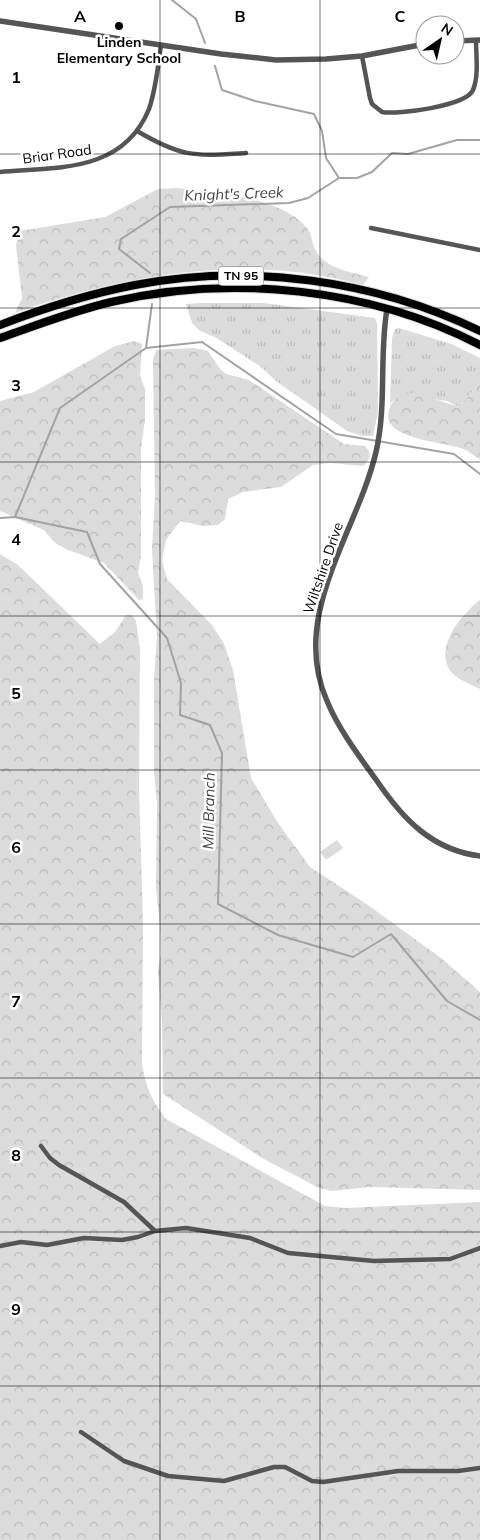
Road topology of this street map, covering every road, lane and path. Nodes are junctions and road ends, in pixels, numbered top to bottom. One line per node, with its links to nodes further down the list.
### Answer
1 (0, 21): 4 (street)
2 (478, 40): 3 (street); 6 (street)
3 (465, 41)
4 (161, 45): 6 (street); 7 (street, Briar Road)
5 (415, 46): 6 (street)
6 (362, 56)
7 (137, 131): 8 (street); 9 (street, Briar Road)
8 (246, 153)
9 (0, 172)
10 (371, 228): 11 (street)
11 (480, 250)
12 (264, 277): 13 (highway); 14 (highway, TN 95); 16 (highway, TN 95)
13 (263, 289): 15 (highway, TN 95); 18 (highway, TN 95)
14 (390, 297): 15 (highway); 17 (highway, TN 95)
15 (387, 309): 19 (highway, TN 95); 20 (street, Wiltshire Drive)
16 (0, 325)
17 (480, 331)
18 (0, 338)
19 (480, 345)
20 (480, 856)
21 (41, 1146): 22 (street)
22 (155, 1230): 23 (street); 24 (street)
23 (0, 1246)
24 (480, 1248)
25 (81, 1432): 26 (street)
26 (480, 1468)

